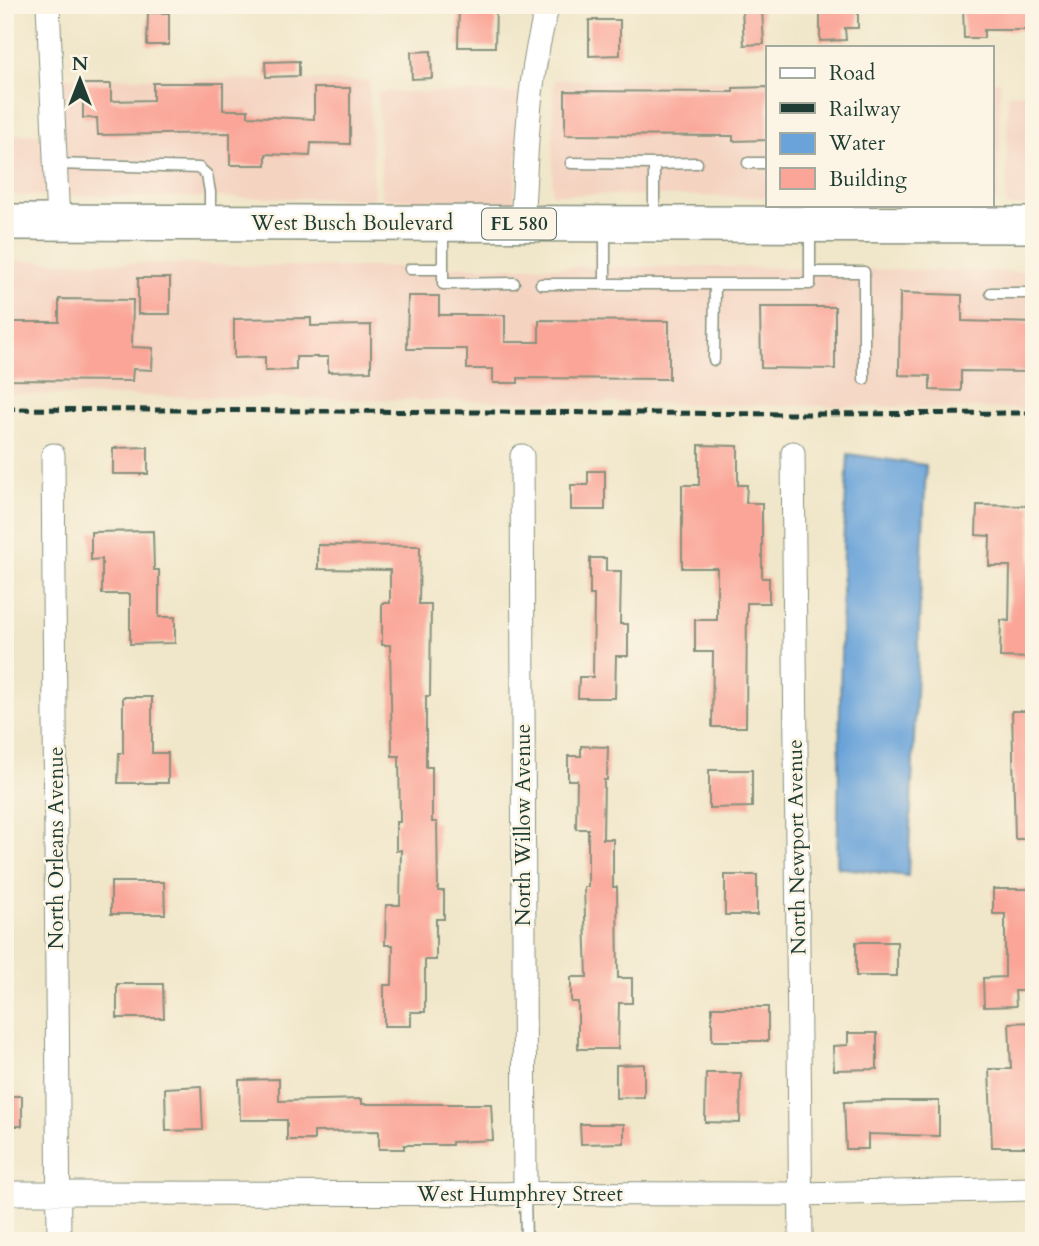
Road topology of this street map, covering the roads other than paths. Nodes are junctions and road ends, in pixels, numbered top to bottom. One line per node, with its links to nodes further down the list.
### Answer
1 (48, 5): 7 (street)
2 (548, 5): 14 (street)
3 (571, 163): 8 (lane)
4 (697, 163): 8 (lane)
5 (748, 163): 6 (lane)
6 (766, 163)
7 (55, 164): 11 (street); 12 (lane)
8 (654, 164): 16 (lane)
9 (824, 221): 16 (main road, West Busch Boulevard / FL 580); 17 (main road, West Busch Boulevard / FL 580); 20 (lane)
10 (5, 222): 11 (main road, West Busch Boulevard / FL 580)
11 (58, 222): 12 (main road, West Busch Boulevard / FL 580)
12 (211, 223): 13 (main road, West Busch Boulevard / FL 580)
13 (443, 223): 14 (main road, West Busch Boulevard / FL 580); 19 (lane)
14 (522, 224): 15 (main road, West Busch Boulevard / FL 580)
15 (605, 224): 16 (main road, West Busch Boulevard / FL 580); 23 (lane)
16 (654, 224)
17 (1034, 225)
18 (410, 269): 19 (lane)
19 (443, 269): 21 (lane)
20 (810, 272): 24 (lane); 28 (lane)
21 (514, 283)
22 (541, 284): 23 (lane)
23 (605, 284): 24 (lane)
24 (715, 284): 27 (lane)
25 (991, 293): 26 (lane)
26 (1034, 293)
27 (714, 360)
28 (864, 379)
29 (793, 453): 35 (street, North Newport Avenue)
30 (54, 455): 34 (street, North Orleans Avenue)
31 (522, 456): 36 (street, North Willow Avenue)
32 (1034, 1189): 35 (street, West Humphrey Street)
33 (5, 1193): 34 (street, West Humphrey Street)
34 (59, 1194): 36 (street, West Humphrey Street); 37 (street, North Orleans Avenue)
35 (800, 1194): 36 (street, West Humphrey Street); 39 (street, North Newport Avenue)
36 (525, 1195): 38 (lane)
37 (59, 1241)
38 (526, 1241)
39 (802, 1241)

